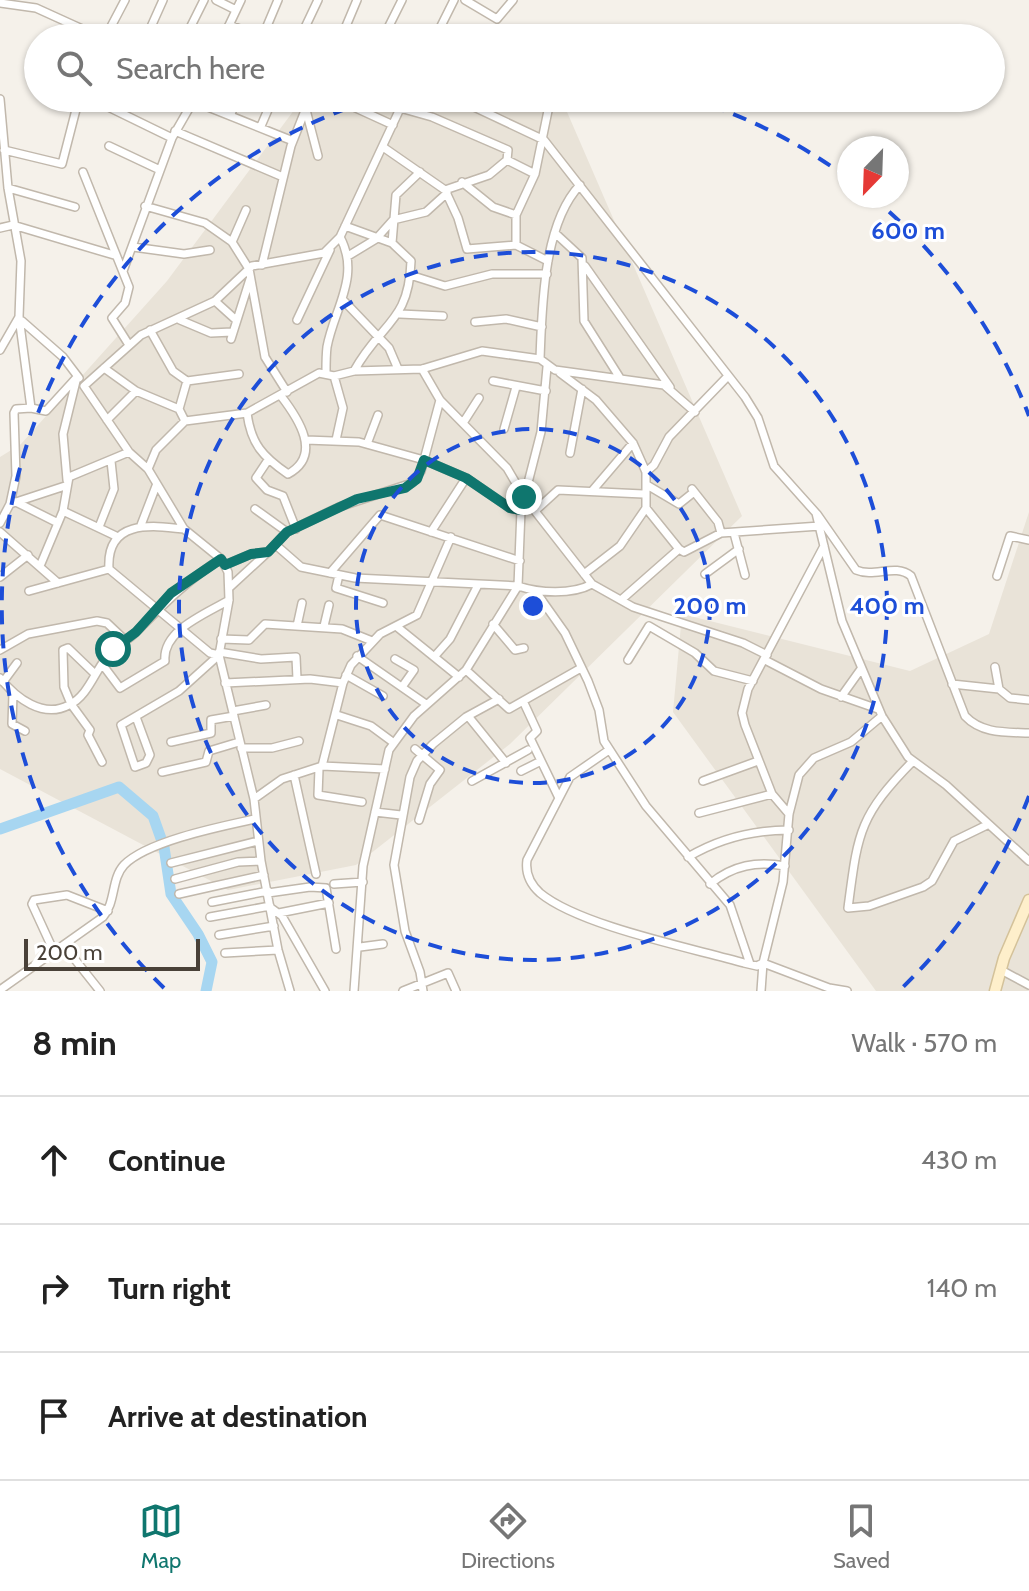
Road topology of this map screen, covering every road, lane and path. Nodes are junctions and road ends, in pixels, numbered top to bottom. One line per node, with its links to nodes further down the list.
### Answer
1 (125, 0): 16 (street)
2 (163, 0): 17 (street)
3 (204, 0): 18 (street)
4 (216, 0): 14 (street)
5 (241, 0): 14 (street)
6 (278, 0): 20 (street)
7 (318, 0): 21 (street)
8 (357, 0): 22 (street)
9 (402, 0): 23 (street)
10 (465, 0): 11 (street)
11 (513, 0)
12 (451, 1): 24 (street)
13 (0, 3): 15 (street)
14 (236, 10): 19 (street)
15 (72, 24)
16 (112, 24)
17 (152, 24)
18 (192, 24)
19 (229, 24)
20 (269, 24)
21 (307, 24)
22 (347, 24)
23 (390, 24)
24 (441, 24)
25 (0, 99): 44 (street)
26 (75, 112): 44 (street)
27 (123, 112): 41 (street)
28 (186, 112): 41 (street)
29 (224, 112): 38 (street)
30 (267, 112): 40 (street)
31 (304, 112): 43 (street)
32 (307, 112): 47 (street)
33 (365, 112): 39 (street)
34 (398, 112): 39 (street)
35 (414, 112): 48 (street)
36 (485, 112): 42 (street)
37 (548, 112): 42 (street)
38 (231, 114): 40 (street)
39 (393, 125): 46 (street)
40 (261, 126): 43 (street)
41 (174, 134): 49 (street); 53 (street)
42 (544, 140): 52 (street); 55 (street)
43 (293, 141): 53 (street)
44 (3, 146): 56 (street)
45 (109, 146): 49 (street)
46 (383, 147): 51 (street); 64 (street)
47 (318, 156)
48 (507, 160): 52 (street); 54 (street)
49 (160, 170): 58 (street)
50 (83, 172): 75 (street)
51 (420, 172): 57 (street); 62 (street)
52 (535, 174): 61 (street)
53 (283, 177): 78 (street)
54 (462, 182): 57 (street); 61 (street)
55 (580, 185): 66 (street); 106 (street)
56 (8, 188): 59 (street); 63 (street)
57 (446, 192): 62 (street); 71 (street)
58 (145, 206): 69 (street); 72 (street)
59 (75, 207)
60 (246, 210): 69 (street)
61 (516, 215): 71 (street)
62 (393, 220): 68 (street); 70 (street)
63 (13, 225): 65 (street); 75 (street); 88 (street)
64 (345, 226): 67 (street); 68 (street)
65 (0, 228)
66 (555, 233): 77 (street); 79 (street)
67 (340, 237): 73 (street); 76 (street)
68 (376, 239): 70 (street); 76 (street)
69 (232, 242): 81 (street)
70 (392, 243): 83 (street)
71 (516, 245): 77 (street)
72 (133, 247): 74 (street); 80 (street)
73 (331, 247): 78 (street); 91 (street)
74 (210, 250)
75 (114, 255): 80 (street)
76 (348, 256): 84 (street)
77 (548, 261): 82 (street)
78 (262, 265): 81 (street)
79 (585, 266): 108 (street); 113 (street)
80 (123, 271): 96 (street)
81 (250, 273): 85 (street); 90 (street); 117 (street)
82 (547, 274): 83 (street); 93 (street)
83 (410, 275): 86 (street)
84 (343, 300): 95 (street); 105 (street)
85 (215, 301): 89 (street); 90 (street)
86 (400, 314): 87 (street); 95 (street)
87 (443, 316)
88 (20, 319): 97 (street); 107 (street); 120 (street)
89 (180, 320): 90 (street); 94 (street)
90 (236, 320)
91 (297, 320)
92 (475, 322): 93 (street)
93 (542, 327): 98 (street)
94 (150, 330): 96 (street); 109 (street)
95 (377, 337): 101 (street); 103 (street)
96 (129, 345): 99 (street)
97 (0, 350)
98 (540, 359): 100 (street); 102 (street)
99 (104, 368): 111 (street); 115 (street)
100 (551, 368): 108 (street); 114 (street); 116 (street)
101 (398, 369): 102 (street); 103 (street)
102 (422, 369): 119 (street)
103 (354, 371): 105 (street)
104 (239, 374): 109 (street)
105 (330, 374): 117 (street); 130 (street)
106 (728, 376): 122 (street); 153 (street)
107 (77, 377): 111 (street); 120 (street); 141 (street)
108 (620, 378): 113 (street)
109 (187, 381): 121 (street)
110 (493, 381): 112 (street)
111 (84, 386): 125 (street)
112 (516, 387): 116 (street); 128 (street)
113 (670, 387): 122 (street)
114 (582, 389): 131 (street); 134 (street)
115 (136, 391): 121 (street); 125 (street)
116 (546, 391): 146 (street)
117 (284, 394): 123 (street); 129 (street)
118 (479, 398): 127 (street)
119 (440, 400): 127 (street); 136 (street)
120 (31, 408): 147 (street)
121 (179, 409): 126 (street)
122 (695, 412): 139 (street)
123 (247, 413): 126 (street); 135 (street)
124 (378, 415): 132 (street)
125 (107, 420): 133 (street)
126 (185, 421): 138 (street)
127 (463, 423): 146 (street)
128 (504, 429)
129 (306, 440): 130 (street); 135 (street)
130 (336, 440): 132 (street)
131 (633, 443): 139 (street); 144 (street)
132 (367, 444): 136 (street)
133 (129, 452): 137 (street); 138 (street)
134 (570, 453)
135 (268, 460): 160 (street)
136 (424, 460): 140 (street); 160 (street)
137 (111, 461): 141 (street); 158 (street)
138 (148, 469): 143 (street)
139 (646, 472): 142 (street)
140 (466, 478): 150 (street); 163 (street)
141 (66, 483): 147 (street); 151 (street)
142 (647, 485): 145 (street); 164 (street)
143 (156, 486): 156 (street); 159 (street)
144 (592, 491): 145 (street); 152 (street)
145 (643, 494): 148 (street)
146 (524, 497): 150 (street); 152 (street)
147 (13, 503): 154 (street); 155 (street)
148 (646, 508): 171 (street); 180 (street)
149 (255, 509): 162 (street)
150 (521, 510): 175 (street)
151 (63, 511): 155 (street); 158 (street)
152 (535, 511): 180 (street)
153 (816, 513): 157 (street); 230 (street)
154 (0, 523)
155 (58, 523): 177 (street)
156 (141, 525): 159 (street); 166 (street)
157 (820, 526): 165 (street); 170 (street)
158 (99, 527): 166 (street)
159 (184, 529): 176 (street)
160 (296, 529): 162 (street)
161 (0, 532): 174 (street)
162 (287, 532): 169 (street)
163 (431, 532): 167 (street); 179 (street)
164 (721, 533): 165 (street); 171 (street)
165 (734, 533): 172 (street)
166 (118, 537): 178 (street)
167 (451, 537): 175 (street); 185 (street)
168 (1029, 540): 183 (street)
169 (277, 546): 173 (street); 179 (street)
170 (824, 546): 214 (street); 221 (street)
171 (679, 549): 194 (street)
172 (739, 549): 181 (street); 182 (street)
173 (268, 552): 176 (street); 190 (street)
174 (28, 555): 177 (street); 184 (street)
175 (520, 561): 189 (street)
176 (223, 562): 190 (street); 198 (street)
177 (40, 566): 186 (street)
178 (109, 569): 186 (street); 198 (street)
179 (335, 574): 185 (street); 196 (street)
180 (584, 574): 187 (street)
181 (705, 574)
182 (745, 575)
183 (997, 576)
184 (0, 577)
185 (432, 581): 188 (street); 203 (street)
186 (58, 583): 191 (street)
187 (592, 584): 192 (street); 194 (street)
188 (478, 585): 189 (street); 213 (street)
189 (518, 586): 192 (street); 200 (street)
190 (230, 587): 193 (street)
191 (29, 591)
192 (536, 592): 220 (street)
193 (229, 600): 205 (street); 206 (street)
194 (621, 600): 199 (street)
195 (302, 603): 201 (street)
196 (383, 603)
197 (329, 605): 202 (street)
198 (158, 609): 205 (street); 207 (street)
199 (655, 615): 204 (street); 214 (street)
200 (493, 624): 209 (street); 222 (street)
201 (297, 626): 202 (street); 206 (street)
202 (324, 626): 208 (street)
203 (396, 626): 208 (street); 213 (street)
204 (649, 626): 216 (street); 228 (street)
205 (182, 629): 211 (street); 218 (street)
206 (221, 639): 211 (street)
207 (126, 641): 210 (street); 218 (street)
208 (372, 641): 212 (street)
209 (524, 648)
210 (0, 650)
211 (219, 654): 225 (street); 229 (street); 246 (street)
212 (357, 656): 226 (street); 231 (street)
213 (434, 657): 224 (street)
214 (766, 657): 228 (street); 235 (street)
215 (395, 659): 231 (street)
216 (628, 660)
217 (17, 663): 227 (street)
218 (102, 664): 223 (street)
219 (995, 667): 232 (street)
220 (581, 668): 238 (street); 255 (street)
221 (861, 669): 235 (street); 243 (street)
222 (466, 670): 224 (street); 236 (street)
223 (95, 674): 239 (street); 239 (street)
224 (459, 677): 240 (street)
225 (297, 679): 226 (street); 229 (street)
226 (344, 679): 234 (street); 244 (street)
227 (2, 680): 233 (street)
228 (753, 681): 257 (street)
229 (225, 683): 242 (street)
230 (952, 684): 232 (street); 248 (street)
231 (402, 687): 240 (street)
232 (999, 689): 237 (street)
233 (13, 694): 239 (street); 247 (street)
234 (383, 696)
235 (841, 697): 243 (street)
236 (499, 699): 238 (street); 245 (street)
237 (1029, 700)
238 (524, 703): 260 (street)
239 (71, 704): 259 (street)
240 (426, 704): 251 (street)
241 (266, 705): 242 (street)
242 (233, 713): 250 (street); 252 (street)
243 (880, 713): 258 (street); 275 (street)
244 (337, 715): 251 (street); 262 (street)
245 (468, 716): 256 (street); 261 (street)
246 (136, 717): 246 (street)
247 (25, 731)
248 (1029, 733)
249 (299, 741): 252 (street)
250 (171, 742)
251 (394, 743): 263 (street)
252 (240, 745): 265 (street); 271 (street)
253 (415, 749): 256 (street)
254 (528, 750): 261 (street)
255 (609, 750): 270 (street); 282 (street)
256 (423, 754): 276 (street); 278 (street)
257 (758, 761): 268 (street); 269 (street)
258 (913, 761): 279 (street); 279 (street)
259 (102, 762)
260 (539, 762): 264 (street); 270 (street)
261 (506, 763): 267 (street)
262 (320, 767): 263 (street); 266 (street); 272 (street)
263 (385, 769): 273 (street)
264 (521, 771)
265 (162, 772)
266 (294, 775): 271 (street); 287 (street)
267 (472, 781)
268 (703, 781)
269 (772, 794): 274 (street); 275 (street)
270 (559, 798): 312 (street)
271 (254, 799): 277 (street)
272 (362, 802)
273 (375, 812): 276 (street); 290 (street)
274 (699, 813)
275 (789, 814): 280 (street)
276 (401, 815): 315 (street)
277 (255, 819): 281 (street); 299 (street)
278 (419, 820)
279 (987, 825): 284 (street)
280 (789, 830): 282 (street); 286 (street)
281 (258, 841): 283 (street); 285 (street)
282 (688, 857): 292 (street)
283 (261, 861): 288 (street); 289 (street)
284 (1029, 861)
285 (171, 863)
286 (785, 866): 292 (street); 311 (street)
287 (316, 874)
288 (264, 875): 293 (street); 294 (street)
289 (175, 879)
290 (363, 882): 291 (street); 306 (street)
291 (334, 884)
292 (710, 884): 312 (street)
293 (268, 892): 296 (street); 297 (street); 298 (street)
294 (179, 894)
295 (1029, 900): 313 (main road)
296 (212, 902)
297 (329, 903): 300 (street); 307 (street)
298 (271, 907): 300 (street); 301 (street); 302 (street)
299 (108, 911): 305 (street); 310 (street)
300 (279, 913): 319 (street)
301 (210, 917)
302 (274, 926): 303 (street); 308 (street)
303 (219, 935)
304 (383, 944): 306 (street)
305 (65, 947): 310 (street); 317 (street)
306 (360, 947): 320 (street)
307 (336, 949)
308 (278, 950): 309 (street); 318 (street)
309 (225, 953)
310 (55, 954): 316 (street)
311 (763, 963): 312 (street); 323 (street); 324 (street)
312 (750, 964)
313 (1001, 970): 314 (street); 325 (main road)
314 (1029, 985)
315 (422, 989): 321 (street); 322 (street)
316 (0, 990)
317 (100, 991)
318 (290, 991)
319 (325, 991)
320 (354, 991)
321 (403, 991)
322 (456, 991)
323 (761, 991)
324 (847, 991)
325 (995, 991)

